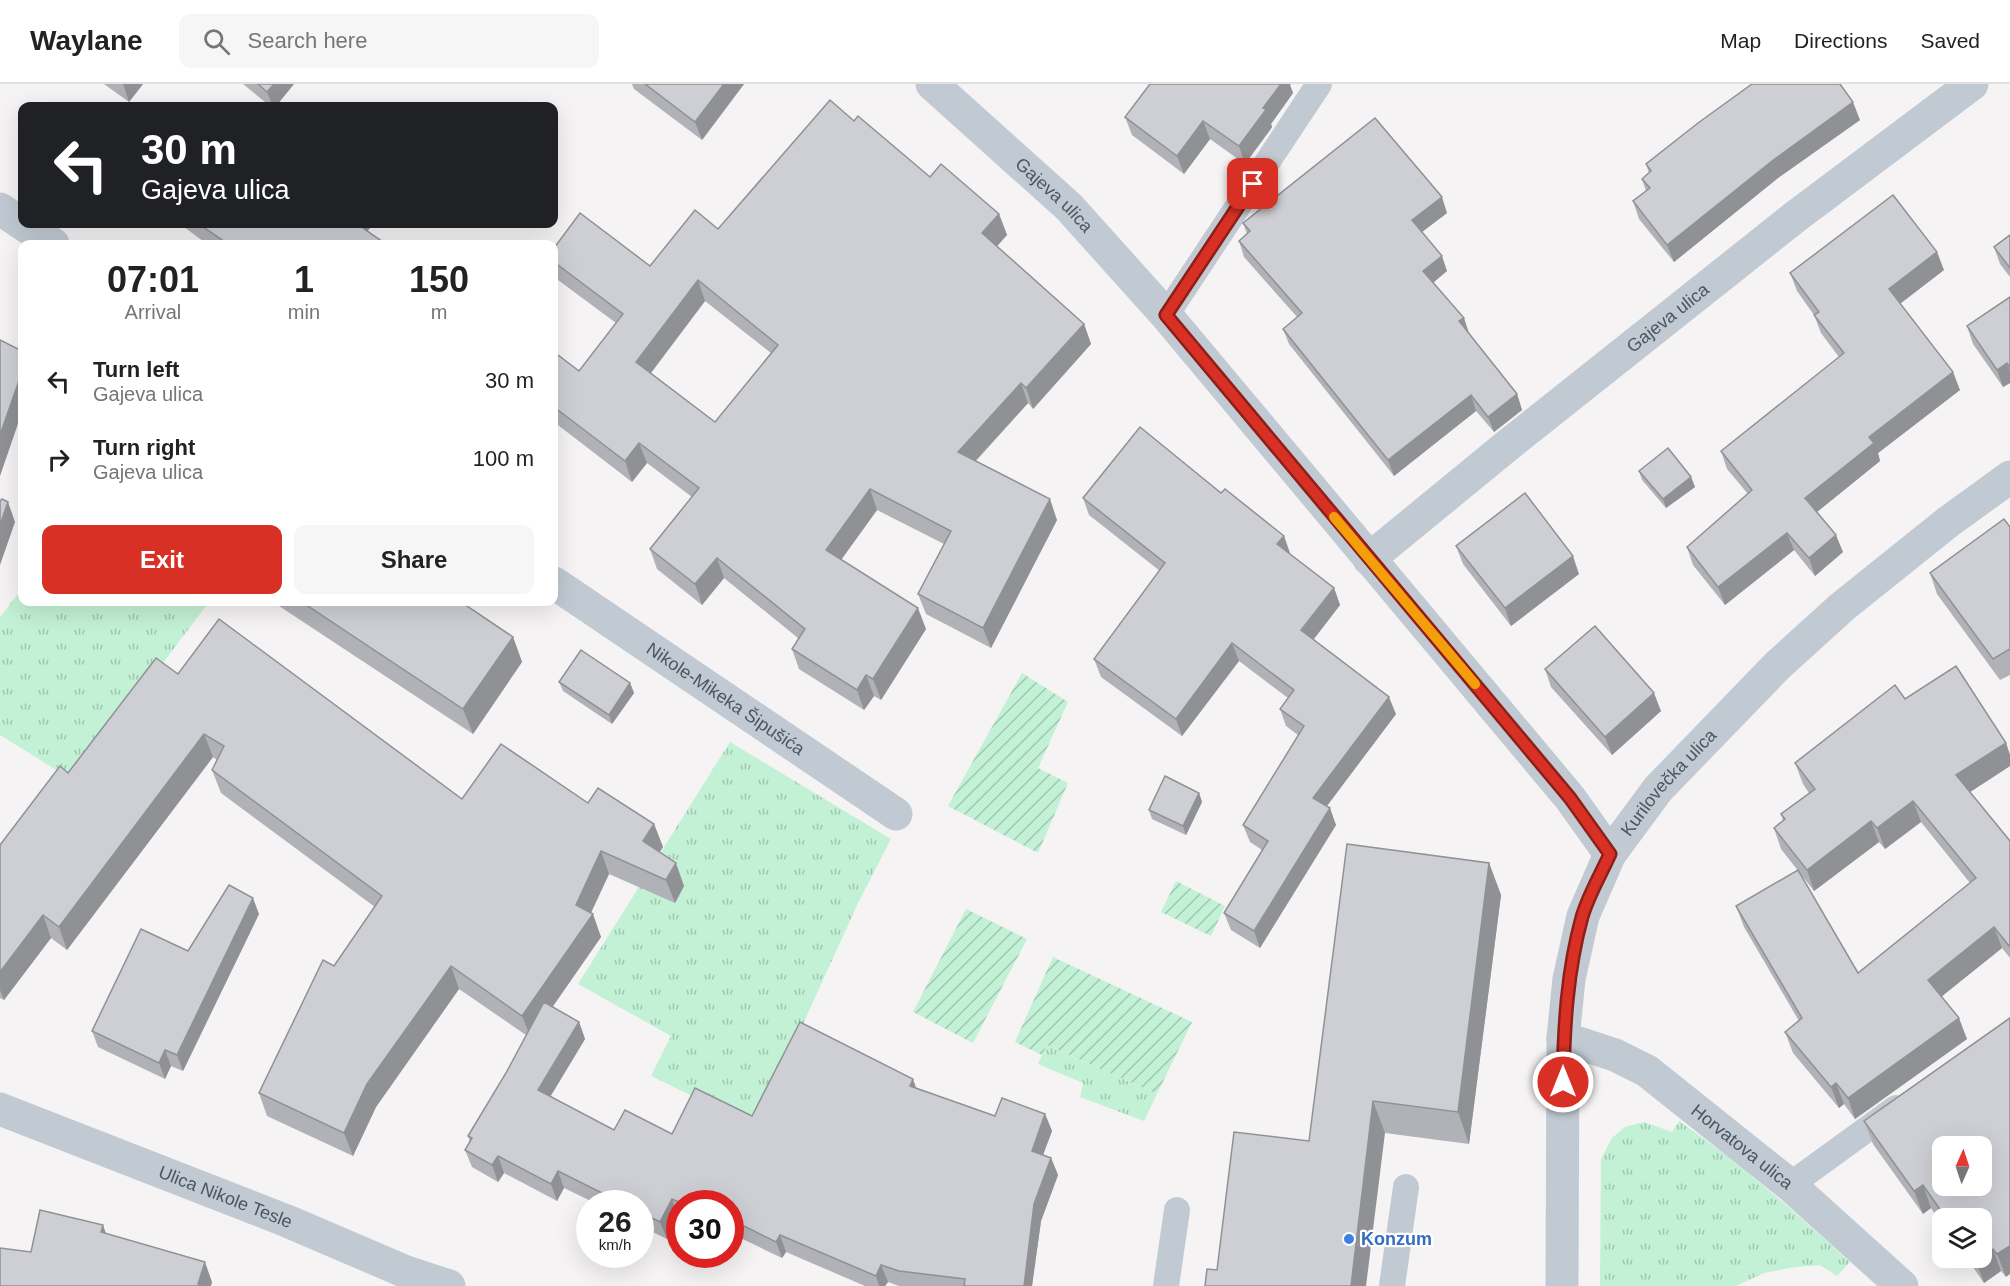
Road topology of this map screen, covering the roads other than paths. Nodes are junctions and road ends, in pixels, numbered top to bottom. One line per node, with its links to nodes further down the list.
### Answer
1 (932, 84): 8 (street, Gajeva ulica)
2 (1319, 84): 8 (lane)
3 (1972, 84): 10 (street, Gajeva ulica)
4 (0, 209): 5 (street)
5 (18, 221)
6 (29, 228): 7 (street)
7 (47, 240)
8 (1166, 315): 10 (street, Gajeva ulica)
9 (2010, 477): 13 (street, Kurilovečka ulica)
10 (1369, 560): 13 (street, Gajeva ulica)
11 (558, 586): 12 (street, Nikole-Mikeka Šipušića)
12 (896, 814)
13 (1610, 854): 14 (street, Kurilovečka ulica)
14 (1563, 1038): 17 (street, Horvatova ulica); 23 (street, Kurilovečka ulica)
15 (1914, 1095): 17 (lane)
16 (0, 1109): 20 (street, Ulica Nikole Tesle)
17 (1790, 1185): 24 (street, Horvatova ulica)
18 (1406, 1186): 22 (lane)
19 (1177, 1210): 21 (lane)
20 (449, 1286)
21 (1166, 1286)
22 (1392, 1286)
23 (1562, 1286)
24 (1902, 1286)

